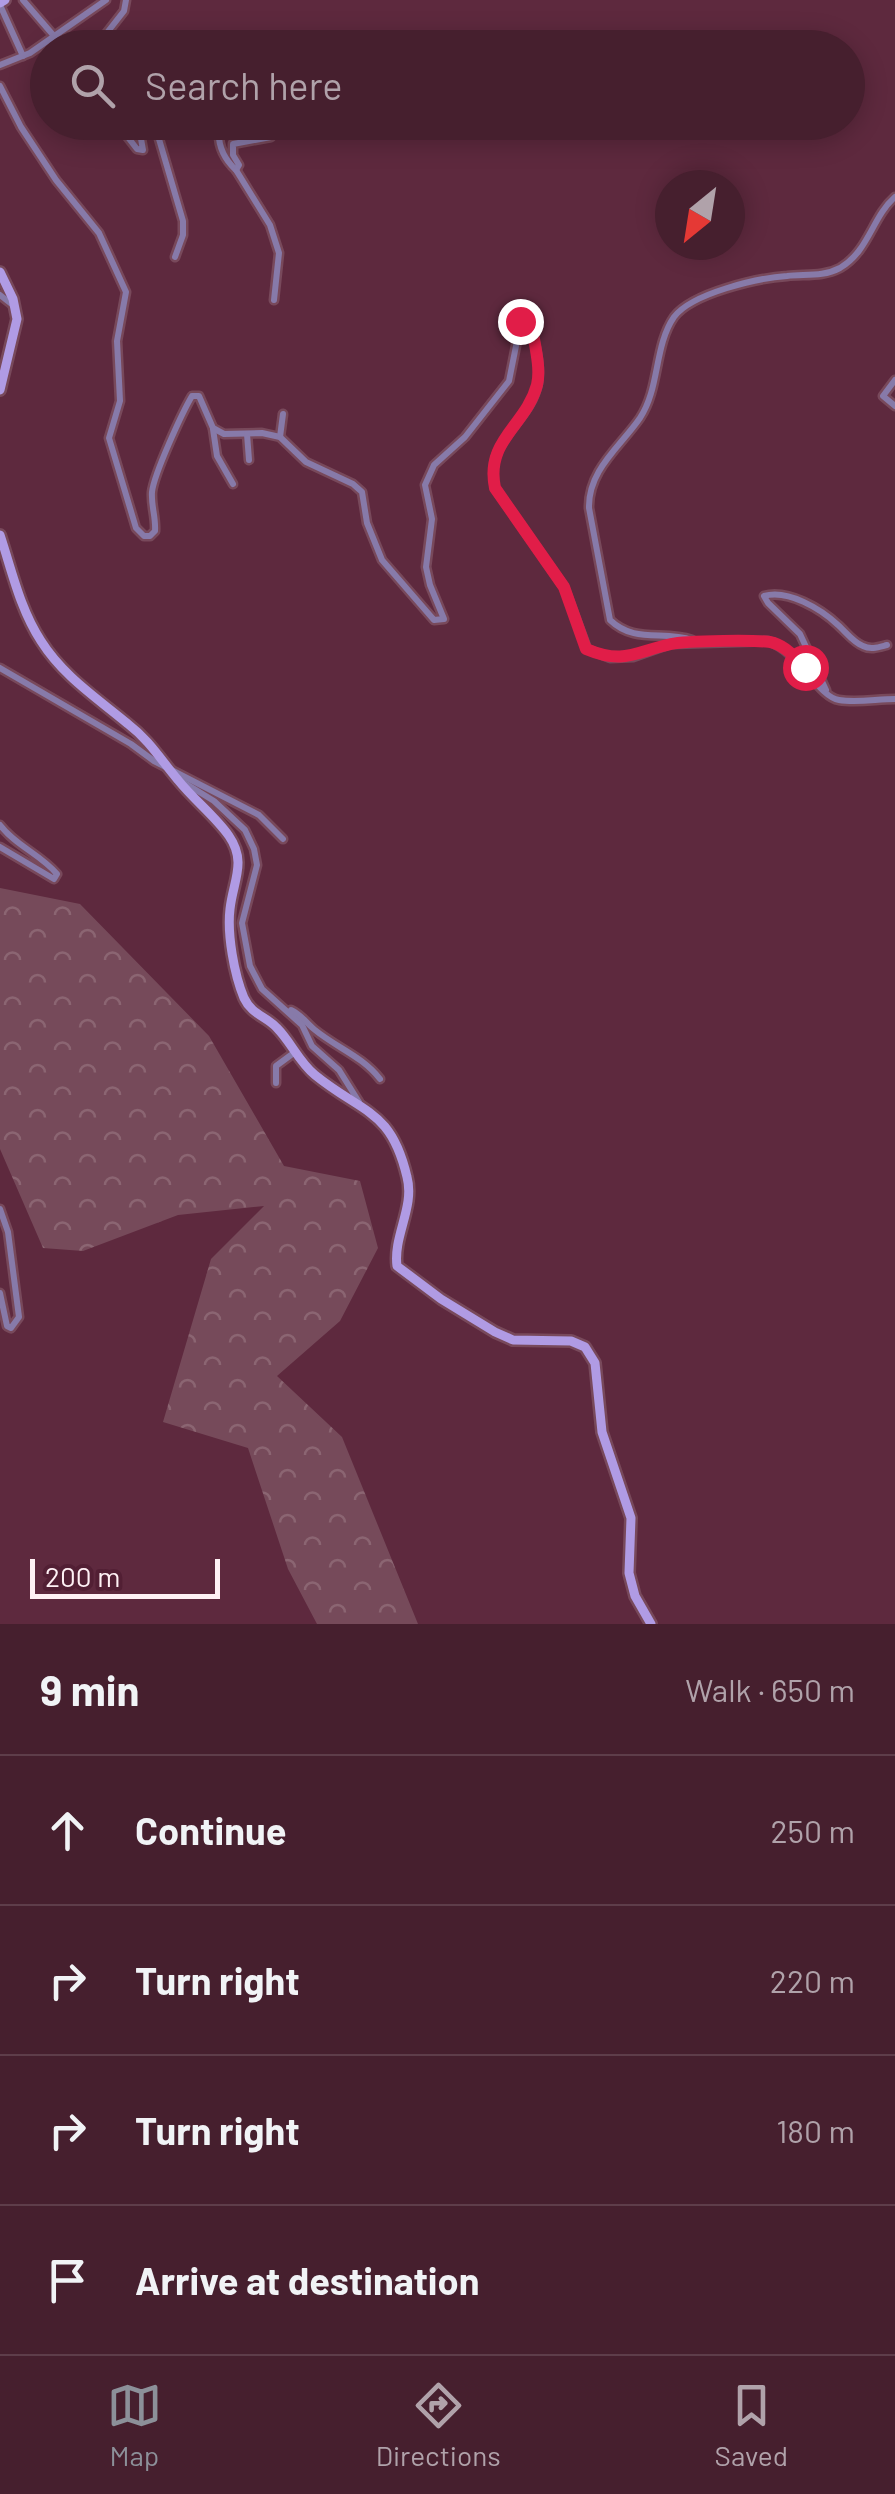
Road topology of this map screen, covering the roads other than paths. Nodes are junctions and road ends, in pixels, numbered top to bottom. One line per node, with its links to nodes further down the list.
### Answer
1 (23, 0): 5 (street)
2 (106, 0): 6 (street)
3 (126, 0): 7 (street)
4 (2, 3): 9 (street)
5 (49, 30)
6 (63, 30)
7 (110, 30)
8 (30, 51): 9 (street)
9 (23, 56): 10 (street)
10 (0, 65)
11 (0, 86): 28 (street)
12 (131, 140): 13 (street)
13 (141, 140)
14 (159, 140): 19 (street)
15 (219, 140): 17 (street)
16 (255, 140): 17 (street)
17 (236, 170): 22 (street)
18 (895, 196): 34 (street)
19 (174, 257)
20 (0, 272): 23 (street)
21 (0, 295): 23 (street)
22 (274, 300)
23 (15, 307): 25 (street)
24 (895, 380): 26 (street)
25 (0, 390)
26 (895, 406)
27 (283, 414): 30 (street)
28 (213, 428): 29 (street); 32 (street)
29 (247, 434): 30 (street); 31 (street)
30 (280, 437): 34 (street)
31 (249, 460)
32 (233, 484)
33 (0, 535): 39 (street)
34 (694, 641): 37 (street)
35 (888, 645): 37 (street)
36 (0, 668): 39 (street)
37 (829, 696): 38 (street)
38 (895, 699)
39 (170, 768): 40 (street); 42 (street)
40 (176, 779): 44 (street); 45 (street)
41 (0, 825): 43 (street)
42 (283, 839)
43 (0, 847)
44 (284, 1006): 46 (street); 48 (street)
45 (295, 1052): 47 (street); 48 (street)
46 (380, 1079)
47 (276, 1083)
48 (362, 1108): 51 (street)
49 (0, 1208): 50 (street)
50 (0, 1293)
51 (650, 1624)

